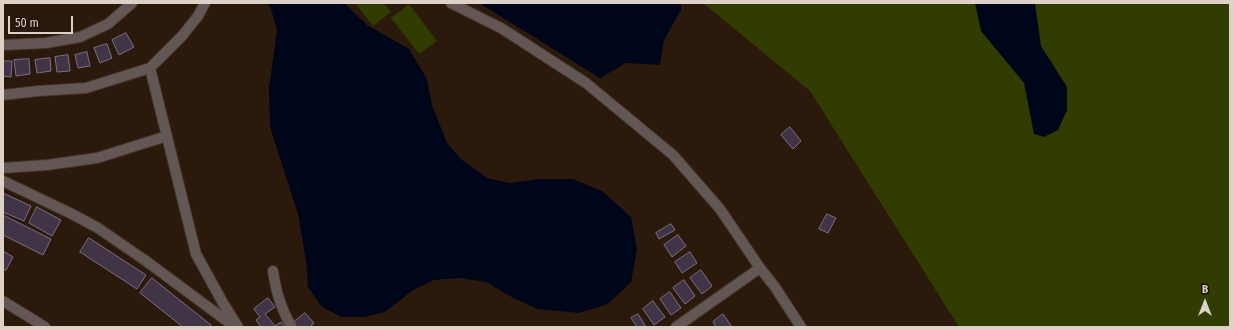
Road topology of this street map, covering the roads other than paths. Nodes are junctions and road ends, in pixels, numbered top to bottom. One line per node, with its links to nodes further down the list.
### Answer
1 (132, 3): 4 (street)
2 (205, 3): 5 (street)
3 (451, 3): 10 (street)
4 (3, 45)
5 (150, 68): 6 (street); 7 (street)
6 (3, 95)
7 (167, 136): 8 (street); 15 (street)
8 (3, 168)
9 (3, 180): 14 (street)
10 (760, 268): 17 (street); 18 (street)
11 (273, 271): 16 (street)
12 (3, 301): 13 (street)
13 (45, 327)
14 (235, 327)
15 (238, 327)
16 (292, 327)
17 (676, 327)
18 (801, 327)

